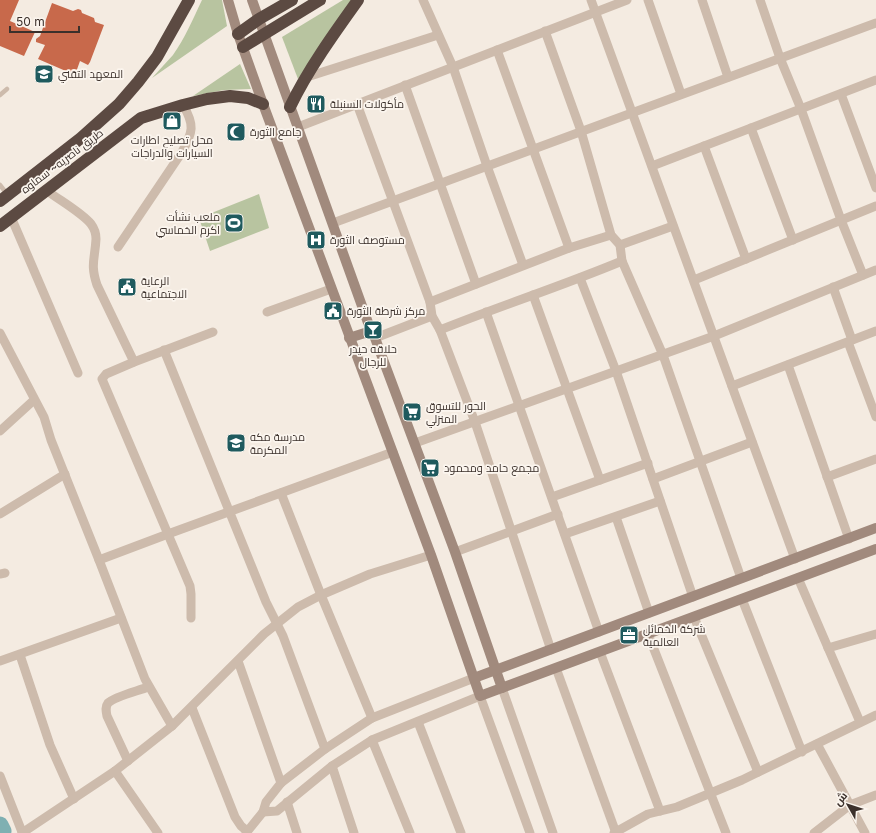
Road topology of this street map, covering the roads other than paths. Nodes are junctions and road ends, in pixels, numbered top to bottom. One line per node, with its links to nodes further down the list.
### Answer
1 (189, 0): 49 (highway, طريق ناصريه~ سماوه)
2 (228, 0): 18 (street)
3 (252, 0): 14 (street)
4 (292, 0): 14 (highway)
5 (320, 0): 17 (highway)
6 (358, 0): 24 (highway)
7 (423, 0): 19 (street)
8 (591, 0): 13 (street)
9 (626, 0): 13 (street)
10 (648, 0): 29 (street)
11 (702, 0): 25 (street)
12 (760, 0): 22 (street)
13 (595, 11): 16 (street); 37 (street)
14 (259, 19): 17 (street); 18 (highway)
15 (876, 23): 22 (street)
16 (545, 31): 21 (street); 40 (street)
17 (264, 33): 20 (highway); 35 (street)
18 (238, 34): 20 (street)
19 (438, 35): 23 (street); 24 (street)
20 (243, 47): 32 (street)
21 (498, 50): 23 (street); 42 (street)
22 (780, 58): 25 (street); 36 (street)
23 (453, 67): 27 (street); 43 (street)
24 (307, 77): 35 (highway)
25 (728, 77): 29 (street)
26 (876, 80): 30 (street)
27 (405, 85): 33 (street); 45 (street)
28 (6, 88): 31 (lane)
29 (681, 94): 37 (street)
30 (841, 94): 36 (street); 47 (street)
31 (0, 95)
32 (263, 104): 34 (highway, طريق ناصريه~ سماوه); 71 (street)
33 (357, 104): 38 (street); 50 (street)
34 (183, 105): 48 (highway, طريق ناصريه~ سماوه); 60 (street)
35 (290, 107): 38 (street)
36 (801, 109): 39 (street); 53 (street)
37 (633, 112): 40 (street); 44 (street)
38 (298, 127): 54 (street)
39 (751, 128): 41 (street); 58 (street)
40 (581, 131): 42 (street); 57 (street)
41 (704, 146): 44 (street); 62 (street)
42 (534, 149): 43 (street); 61 (street)
43 (487, 166): 45 (street); 64 (street)
44 (652, 166): 56 (street)
45 (441, 183): 50 (street); 69 (street)
46 (0, 185): 49 (lane)
47 (876, 188)
48 (46, 190): 52 (highway, طريق ناصريه~ سماوه); 87 (street)
49 (4, 198)
50 (393, 201): 54 (street); 73 (street)
51 (876, 206): 53 (street)
52 (11, 217): 55 (highway, طريق ناصريه~ سماوه); 90 (street)
53 (842, 220): 58 (street); 66 (street)
54 (332, 223): 81 (street)
55 (0, 226)
56 (673, 226): 59 (street); 68 (street)
57 (611, 235): 59 (street); 61 (street)
58 (793, 240): 62 (street)
59 (620, 245): 63 (street)
60 (118, 247)
61 (569, 248): 64 (street)
62 (746, 259): 68 (street)
63 (622, 261): 67 (street); 86 (street)
64 (523, 265): 69 (street)
65 (876, 270): 66 (street)
66 (863, 275): 70 (street)
67 (580, 278): 72 (street); 89 (street)
68 (694, 280): 82 (street)
69 (476, 284): 73 (street)
70 (833, 287): 82 (street); 84 (street)
71 (331, 289): 74 (street); 83 (street)
72 (533, 295): 75 (street); 92 (street)
73 (430, 302): 76 (street)
74 (267, 312)
75 (486, 312): 77 (street); 94 (street)
76 (432, 316): 77 (street); 81 (street)
77 (440, 330): 96 (street)
78 (876, 331): 84 (street)
79 (213, 332): 85 (street)
80 (0, 334): 93 (street)
81 (373, 334): 83 (street); 99 (street)
82 (714, 336): 86 (street); 91 (street)
83 (349, 338): 100 (street)
84 (850, 341): 88 (street); 95 (street)
85 (164, 350): 87 (street); 111 (street)
86 (663, 355): 89 (street); 102 (street)
87 (134, 362): 117 (street)
88 (788, 365): 91 (street); 105 (street)
89 (616, 371): 92 (street); 103 (street)
90 (78, 373)
91 (732, 386): 98 (street)
92 (567, 389): 94 (street); 107 (street)
93 (34, 400): 97 (street); 104 (street)
94 (520, 406): 96 (street); 109 (street)
95 (876, 417)
96 (474, 422): 99 (street); 116 (street)
97 (0, 431)
98 (752, 442): 102 (street); 123 (street)
99 (415, 444): 121 (street)
100 (393, 452): 108 (street); 122 (street)
101 (876, 459): 105 (street)
102 (700, 461): 106 (street); 125 (street)
103 (648, 463): 106 (street); 107 (street)
104 (65, 474): 112 (street); 124 (street)
105 (827, 477): 119 (street)
106 (653, 479): 110 (street)
107 (600, 480): 109 (street)
108 (281, 493): 111 (street); 127 (street)
109 (552, 497): 113 (street)
110 (660, 501): 114 (street); 128 (street)
111 (231, 512): 117 (street); 134 (street)
112 (0, 514)
113 (558, 514): 116 (street); 118 (street)
114 (616, 517): 118 (street); 130 (street)
115 (876, 528): 119 (street)
116 (511, 532): 121 (street); 139 (street)
117 (168, 534): 124 (street); 133 (street)
118 (565, 534): 135 (street)
119 (849, 538): 123 (street)
120 (876, 549): 126 (street)
121 (455, 552): 145 (street)
122 (431, 555): 127 (street); 146 (street)
123 (795, 559): 125 (street)
124 (99, 560): 132 (street)
125 (741, 578): 128 (street)
126 (798, 578): 129 (street); 138 (street)
127 (321, 595): 134 (street); 152 (street)
128 (693, 596): 130 (street)
129 (742, 599): 131 (street); 159 (street)
130 (649, 613): 135 (street)
131 (694, 617): 136 (street); 163 (street)
132 (121, 618): 141 (street); 147 (street)
133 (191, 618)
134 (278, 623): 143 (street); 158 (street)
135 (599, 632): 139 (street)
136 (648, 634): 140 (street); 166 (street)
137 (876, 634): 138 (street)
138 (828, 648): 154 (street)
139 (551, 650): 145 (street)
140 (600, 652): 144 (street); 171 (street)
141 (20, 655): 142 (street); 168 (street)
142 (0, 661)
143 (238, 661): 150 (street); 165 (street)
144 (556, 668): 148 (street); 183 (street)
145 (496, 670): 146 (street); 148 (street)
146 (474, 678): 149 (street); 152 (street)
147 (148, 687): 155 (street); 160 (street)
148 (502, 688): 149 (street); 182 (street)
149 (480, 696): 153 (street); 181 (street)
150 (192, 708): 155 (street); 174 (street)
151 (876, 715): 154 (street)
152 (372, 718): 158 (street)
153 (418, 722): 156 (street); 180 (street)
154 (860, 722): 157 (street)
155 (172, 726): 160 (street)
156 (372, 740): 161 (street); 179 (street)
157 (817, 744): 159 (street); 170 (street)
158 (325, 749): 165 (street)
159 (802, 752): 163 (street)
160 (128, 761): 162 (street)
161 (332, 766): 169 (street); 178 (street)
162 (115, 771): 168 (street); 176 (street)
163 (758, 772): 166 (street)
164 (0, 776): 175 (street)
165 (281, 783): 172 (street)
166 (711, 793): 171 (street); 184 (street)
167 (876, 795): 170 (street)
168 (74, 799): 175 (street)
169 (287, 802): 172 (street); 177 (street)
170 (850, 805): 185 (street); 186 (street)
171 (660, 811): 173 (street)
172 (263, 812): 174 (street)
173 (629, 829): 183 (street)
174 (247, 832)
175 (22, 833)
176 (158, 833)
177 (297, 833)
178 (354, 833)
179 (410, 833)
180 (460, 833)
181 (530, 833)
182 (553, 833)
183 (615, 833)
184 (726, 833)
185 (814, 833)
186 (865, 833)

